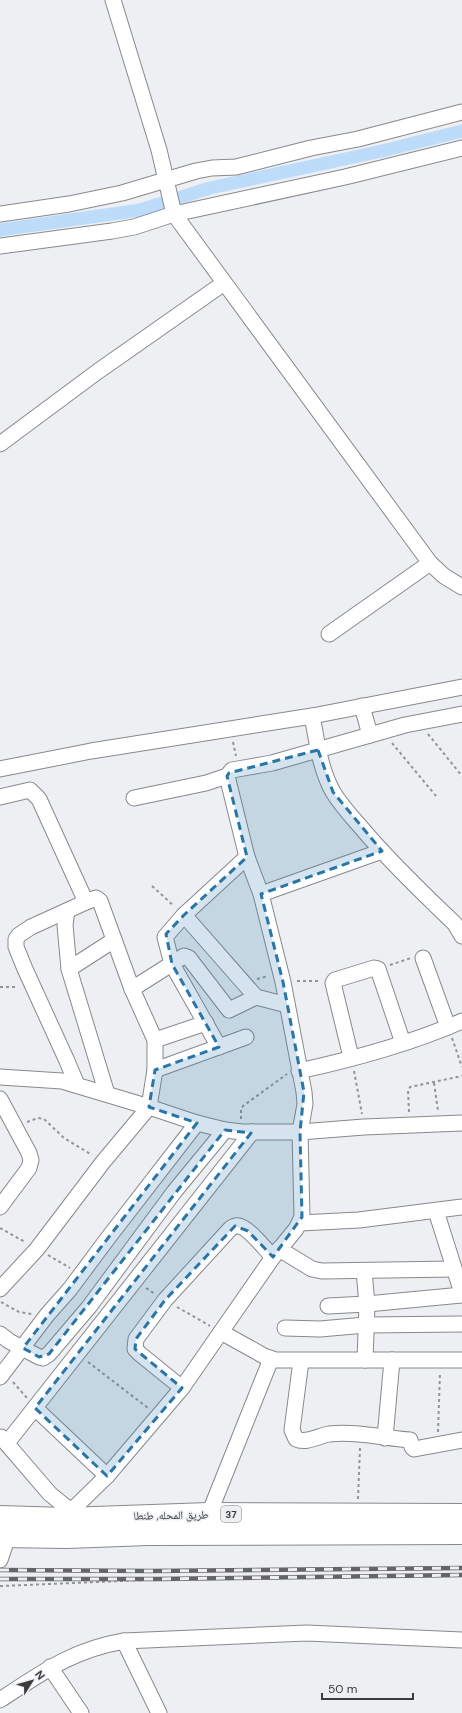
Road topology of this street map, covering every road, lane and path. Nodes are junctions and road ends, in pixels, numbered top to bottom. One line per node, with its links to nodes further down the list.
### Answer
1 (113, 0): 4 (street)
2 (462, 112): 4 (street)
3 (462, 148): 5 (street)
4 (166, 184): 5 (street); 6 (street)
5 (173, 211): 7 (street); 8 (street)
6 (0, 214)
7 (0, 246)
8 (224, 282): 9 (street); 10 (street)
9 (0, 444)
10 (430, 563): 11 (street); 12 (street)
11 (462, 587)
12 (330, 634)
13 (462, 686): 14 (street)
14 (362, 706): 16 (street); 19 (street)
15 (462, 714): 17 (street)
16 (312, 716): 18 (street); 20 (street)
17 (418, 723): 19 (street); 23 (path)
18 (231, 728): 21 (street); 22 (path)
19 (376, 733): 20 (street); 24 (path)
20 (318, 750): 22 (street); 27 (street)
21 (0, 769)
22 (233, 772): 26 (street); 28 (street)
23 (462, 776)
24 (436, 796)
25 (0, 797): 31 (street)
26 (134, 798)
27 (382, 852): 30 (street); 34 (street)
28 (247, 857): 30 (street); 33 (street)
29 (152, 886): 33 (path)
30 (261, 894): 40 (street)
31 (86, 902): 32 (street); 35 (street)
32 (67, 911): 38 (street); 44 (street)
33 (184, 915): 37 (street); 42 (street)
34 (460, 927)
35 (114, 940): 38 (street); 45 (street)
36 (423, 958): 39 (path); 49 (street)
37 (172, 964): 45 (street); 46 (street); 48 (street)
38 (69, 969): 62 (street)
39 (378, 969): 41 (street); 52 (street)
40 (281, 978): 41 (path); 42 (path); 47 (street)
41 (334, 981): 54 (street)
42 (242, 982): 46 (street)
43 (0, 987): 44 (path)
44 (33, 988): 61 (street)
45 (132, 988): 51 (street)
46 (256, 998): 47 (street)
47 (287, 1006): 56 (street)
48 (206, 1023): 51 (street); 53 (street)
49 (455, 1024): 52 (street); 55 (path)
50 (246, 1037): 53 (street)
51 (155, 1040): 57 (street)
52 (403, 1043): 54 (street)
53 (219, 1047): 57 (street)
54 (351, 1058): 56 (street); 70 (path)
55 (462, 1067)
56 (298, 1068): 72 (path); 73 (street)
57 (155, 1070): 64 (street)
58 (462, 1076): 60 (path)
59 (0, 1077): 61 (street)
60 (434, 1082): 66 (path); 68 (path)
61 (77, 1085): 62 (street)
62 (107, 1094): 64 (street)
63 (0, 1099): 69 (street)
64 (149, 1107): 65 (street); 74 (street)
65 (197, 1123): 71 (street); 84 (street)
66 (440, 1124): 67 (street); 68 (street)
67 (462, 1124)
68 (409, 1125): 70 (street)
69 (15, 1127): 74 (path); 75 (street)
70 (364, 1127): 73 (street)
71 (225, 1130): 72 (street); 98 (street)
72 (247, 1132): 73 (street); 85 (street)
73 (300, 1132): 78 (street)
74 (103, 1162): 80 (street)
75 (1, 1203)
76 (462, 1207): 77 (street)
77 (436, 1211): 78 (street); 82 (street)
78 (300, 1223): 81 (street)
79 (0, 1228): 80 (path)
80 (37, 1249): 84 (path); 86 (street)
81 (276, 1253): 83 (street); 88 (street); 96 (street)
82 (454, 1269): 83 (street); 87 (street)
83 (364, 1271): 90 (street)
84 (81, 1274): 92 (street)
85 (136, 1282): 88 (path); 99 (street)
86 (0, 1289)
87 (462, 1294): 90 (street)
88 (165, 1300): 96 (path); 107 (street)
89 (0, 1302): 92 (path)
90 (367, 1304): 91 (street); 94 (street)
91 (328, 1306)
92 (47, 1316): 98 (street)
93 (462, 1324): 94 (street)
94 (366, 1325): 95 (street); 101 (street)
95 (285, 1328)
96 (221, 1332): 100 (street); 107 (street)
97 (0, 1334): 98 (street)
98 (22, 1348): 106 (street)
99 (76, 1353): 108 (street); 109 (path)
100 (271, 1359): 105 (street); 116 (street)
101 (365, 1360): 102 (street); 105 (street)
102 (392, 1360): 103 (street); 111 (street)
103 (441, 1360): 104 (street); 114 (path)
104 (462, 1360)
105 (301, 1361): 110 (street)
106 (2, 1374): 108 (path)
107 (182, 1388): 109 (street)
108 (35, 1408): 112 (street); 115 (street)
109 (158, 1416): 115 (street)
110 (360, 1434): 111 (street); 117 (path)
111 (385, 1438): 114 (street)
112 (3, 1439): 119 (street)
113 (462, 1440): 114 (street)
114 (437, 1445)
115 (107, 1476): 119 (street)
116 (209, 1514): 117 (highway, طريق المحله, طنطا / 37); 119 (highway, طريق المحله, طنطا / 37)
117 (357, 1514): 118 (highway, طريق المحله, طنطا / 37)
118 (462, 1515)
119 (68, 1522): 120 (highway, طريق المحله, طنطا / 37); 121 (highway, طريق المحله, طنطا / 37)
120 (2, 1530): 122 (street)
121 (462, 1533)
122 (0, 1560)
123 (145, 1580): 124 (path)
124 (0, 1586)
125 (462, 1640): 126 (street)
126 (124, 1641): 127 (street); 130 (street)
127 (50, 1667): 128 (street); 129 (street)
128 (0, 1700)
129 (81, 1713)
130 (159, 1713)

